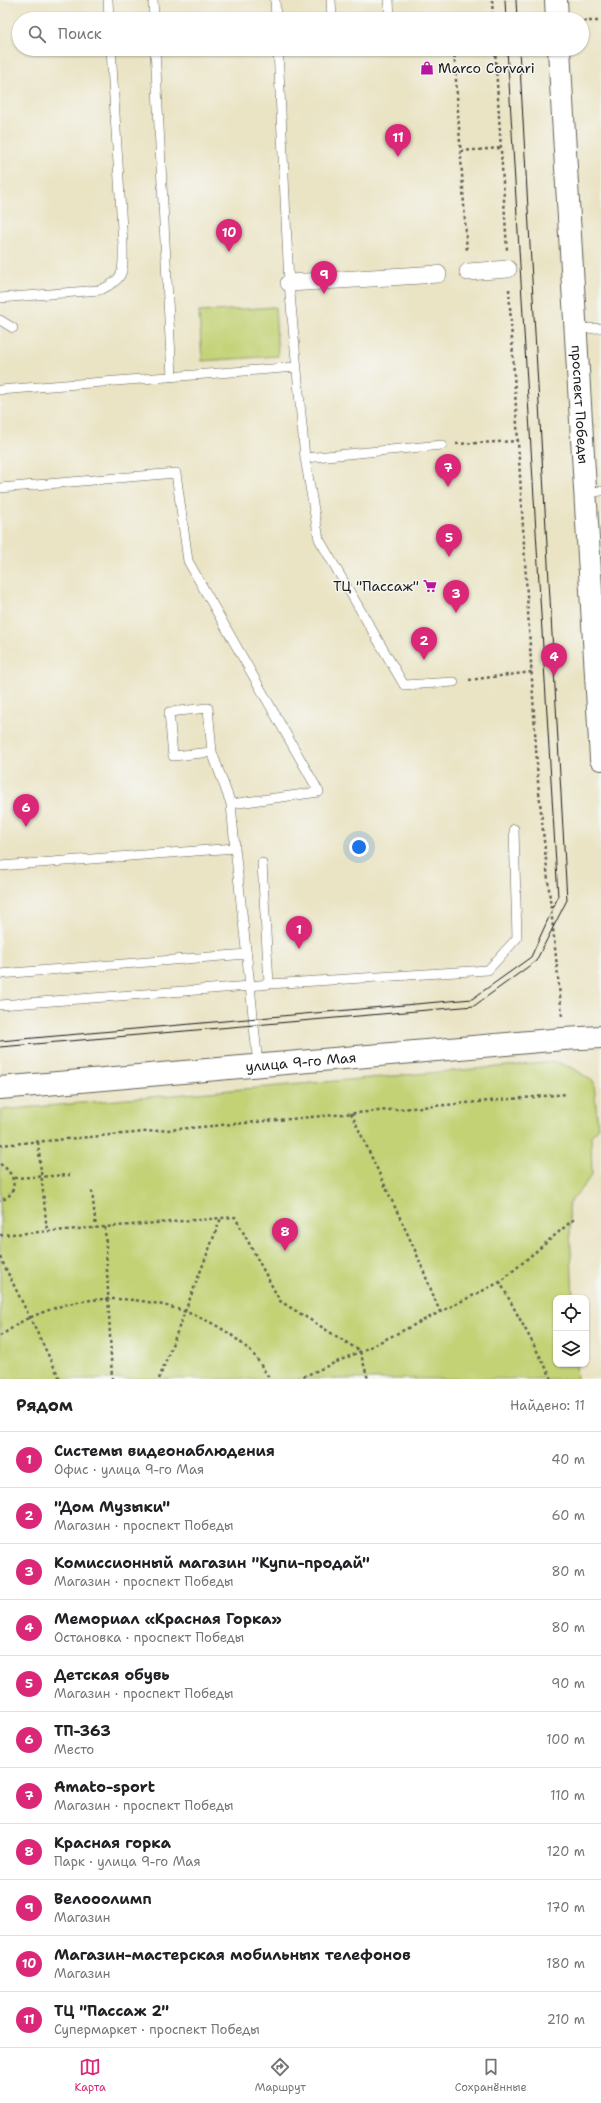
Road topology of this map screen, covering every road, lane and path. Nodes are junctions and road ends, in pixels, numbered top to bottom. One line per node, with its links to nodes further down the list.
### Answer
1 (108, 0): 8 (lane)
2 (152, 0): 9 (lane)
3 (275, 0): 10 (lane)
4 (331, 0): 11 (lane)
5 (389, 0): 12 (lane)
6 (492, 0): 13 (path)
7 (556, 0): 14 (street)
8 (109, 12)
9 (153, 12)
10 (276, 12)
11 (332, 12)
12 (390, 12)
13 (493, 12)
14 (557, 12)
15 (589, 21): 16 (path)
16 (601, 21)
17 (111, 56): 29 (lane)
18 (155, 56): 35 (lane)
19 (278, 56): 28 (lane)
20 (454, 56): 24 (path)
21 (495, 56): 23 (path)
22 (559, 56): 33 (street, проспект Победы)
23 (501, 148): 24 (path); 25 (path)
24 (461, 151): 26 (path)
25 (508, 269): 26 (street); 38 (path)
26 (468, 272)
27 (438, 274): 28 (street)
28 (289, 283): 34 (lane)
29 (0, 298)
30 (0, 320): 31 (lane)
31 (13, 328)
32 (601, 328): 33 (lane)
33 (576, 330): 43 (street, проспект Победы)
34 (296, 367): 35 (lane); 41 (lane)
35 (172, 377): 37 (lane)
36 (0, 387): 37 (lane)
37 (0, 390)
38 (518, 441): 39 (path); 44 (path)
39 (474, 443)
40 (442, 445): 41 (lane)
41 (305, 458): 45 (lane)
42 (0, 488): 48 (lane)
43 (593, 492): 47 (street, проспект Победы)
44 (532, 672): 45 (path); 58 (path)
45 (454, 682)
46 (212, 752): 46 (lane); 48 (lane)
47 (601, 759)
48 (231, 804): 50 (lane)
49 (514, 829): 55 (lane)
50 (235, 848): 52 (lane); 53 (lane)
51 (262, 863): 55 (lane)
52 (0, 866)
53 (247, 954): 54 (lane); 56 (lane)
54 (0, 974)
55 (269, 984): 56 (lane)
56 (250, 986): 57 (lane); 60 (lane)
57 (0, 1005)
58 (562, 1016)
59 (601, 1037): 60 (street, улица 9-го Мая)
60 (258, 1065): 61 (street, улица 9-го Мая)
61 (0, 1088)
62 (567, 1094): 63 (path)
63 (351, 1113): 64 (path); 82 (path)
64 (38, 1142): 65 (path); 68 (path)
65 (0, 1144)
66 (0, 1164): 69 (path)
67 (70, 1175): 68 (path)
68 (42, 1177): 69 (path); 76 (path)
69 (14, 1178): 71 (path)
70 (92, 1191): 75 (path)
71 (0, 1201)
72 (221, 1218): 74 (path); 81 (path); 85 (path)
73 (574, 1219): 79 (path)
74 (104, 1227): 75 (path); 80 (path)
75 (96, 1228): 76 (path)
76 (47, 1232): 77 (path)
77 (0, 1235)
78 (0, 1257): 83 (path)
79 (500, 1282): 82 (path); 92 (path)
80 (108, 1299): 81 (path); 83 (path); 87 (path)
81 (185, 1311): 88 (path); 89 (path)
82 (440, 1312): 85 (path)
83 (30, 1317): 84 (path); 86 (path)
84 (0, 1336)
85 (360, 1352): 90 (path); 91 (path)
86 (60, 1379)
87 (112, 1379)
88 (158, 1379)
89 (270, 1379)
90 (298, 1379)
91 (368, 1379)
92 (552, 1379)

